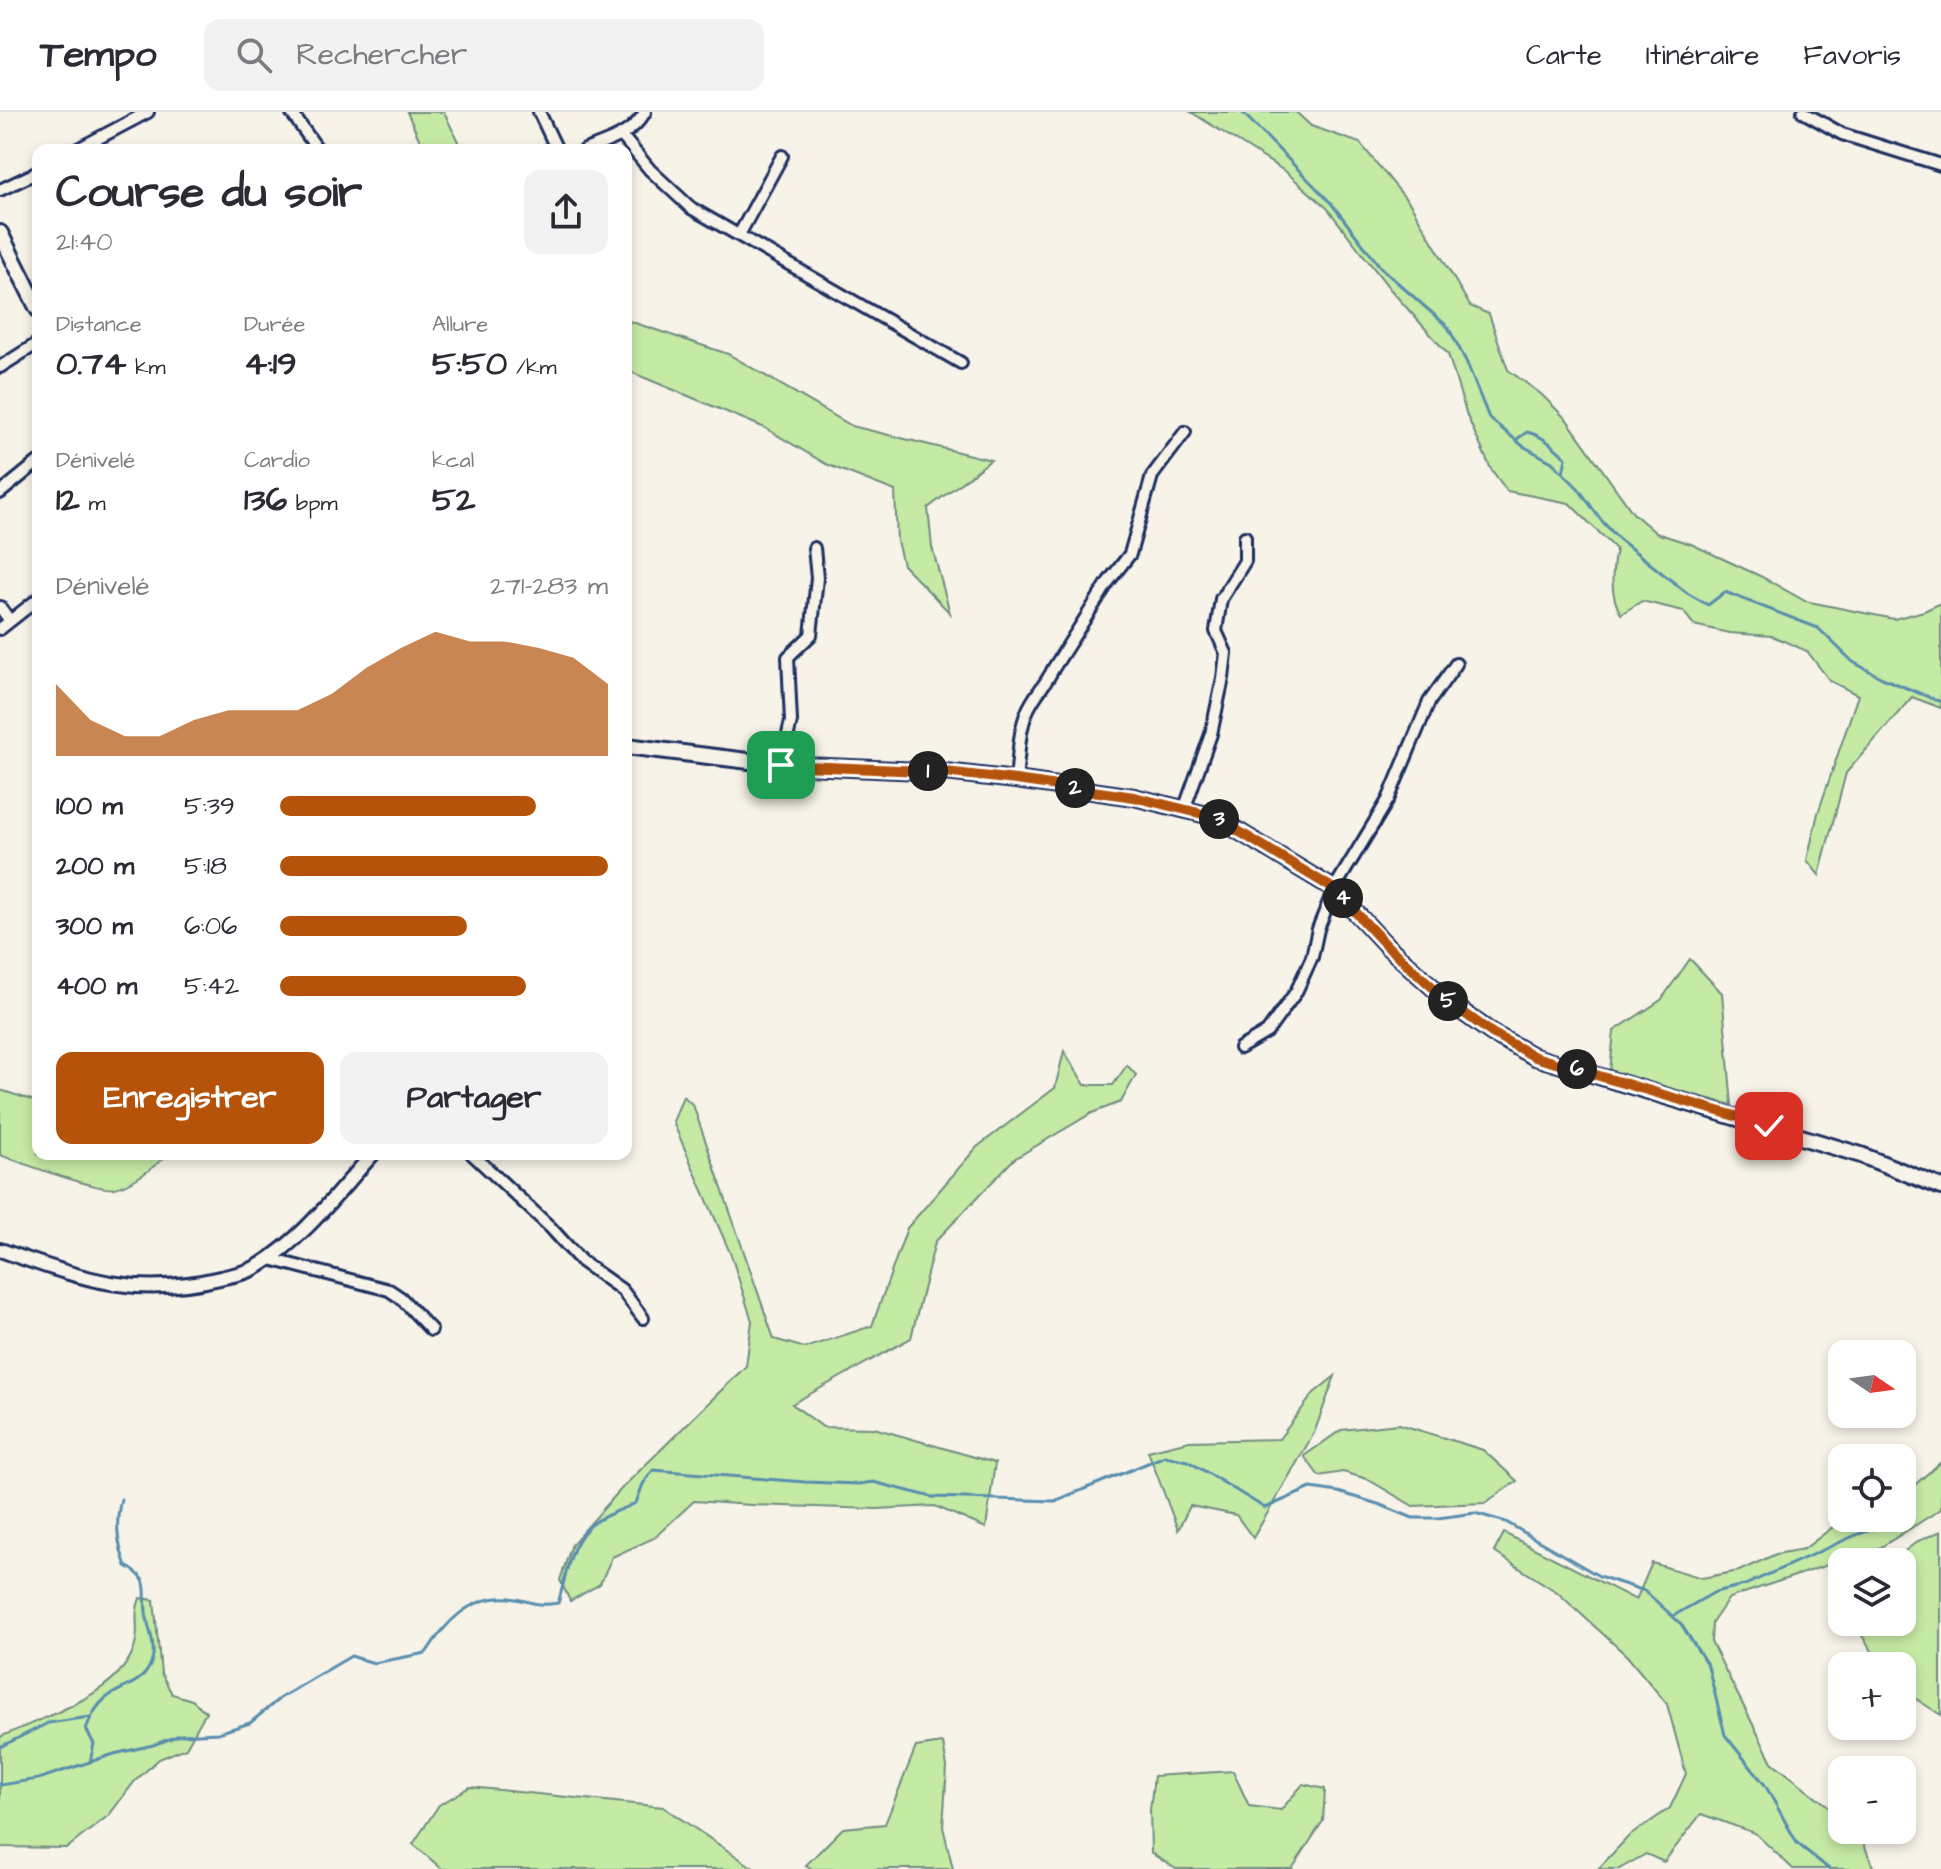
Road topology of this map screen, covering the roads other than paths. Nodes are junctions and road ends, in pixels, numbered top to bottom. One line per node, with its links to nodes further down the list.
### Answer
1 (148, 112): 7 (street)
2 (291, 112): 8 (street)
3 (539, 112): 9 (street)
4 (645, 112): 6 (street)
5 (1803, 112): 14 (street)
6 (622, 136): 10 (street); 11 (street)
7 (87, 144)
8 (314, 144)
9 (554, 144)
10 (601, 144)
11 (629, 144)
12 (632, 148): 18 (street)
13 (782, 156): 18 (street)
14 (1941, 165)
15 (32, 175): 16 (street)
16 (0, 190)
17 (0, 233): 19 (main road)
18 (739, 235): 21 (street)
19 (32, 297)
20 (32, 347): 22 (street)
21 (961, 363)
22 (0, 367)
23 (1185, 432): 35 (street)
24 (32, 467): 25 (street)
25 (0, 493)
26 (1245, 537): 36 (street)
27 (814, 548): 34 (street)
28 (32, 604): 30 (street)
29 (0, 607): 30 (street)
30 (10, 621): 31 (street)
31 (0, 629)
32 (1456, 664): 37 (street)
33 (632, 747): 34 (main road)
34 (781, 765): 35 (main road)
35 (1016, 780): 36 (main road)
36 (1185, 807): 37 (main road)
37 (1334, 889): 38 (street); 41 (main road)
38 (1240, 1048)
39 (367, 1160): 43 (street)
40 (478, 1160): 44 (street)
41 (1941, 1187)
42 (0, 1250): 43 (street)
43 (270, 1259): 45 (street)
44 (643, 1318)
45 (431, 1330)

